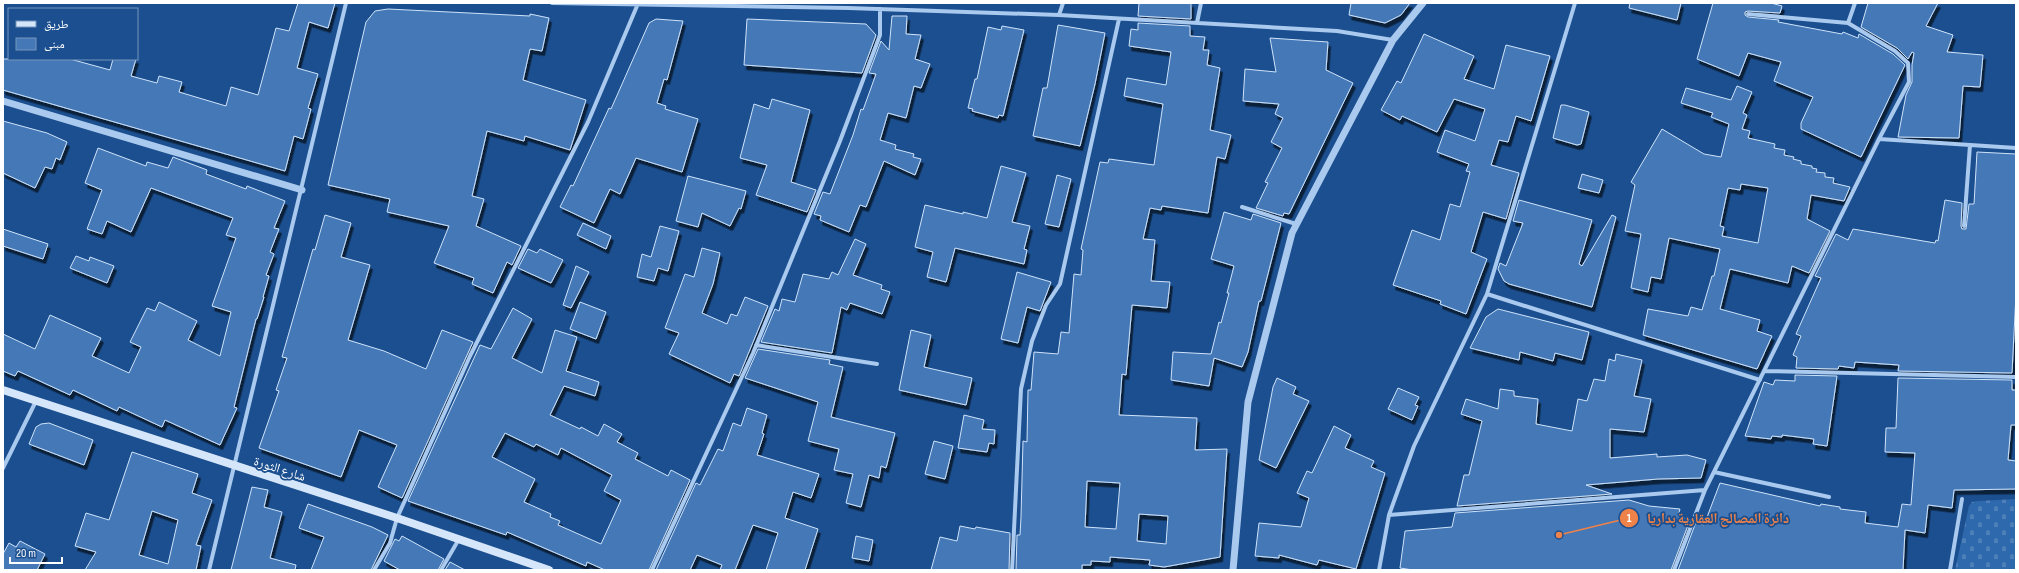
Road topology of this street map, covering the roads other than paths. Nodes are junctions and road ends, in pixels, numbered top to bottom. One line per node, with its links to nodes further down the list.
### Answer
1 (346, 3): 22 (street)
2 (552, 3): 9 (street)
3 (850, 3): 10 (street)
4 (1063, 3): 13 (street)
5 (1201, 3): 15 (street)
6 (1423, 3): 17 (street)
7 (1576, 3): 26 (street)
8 (1855, 3): 16 (street)
9 (637, 6): 10 (street); 41 (street)
10 (848, 8): 11 (street)
11 (880, 9): 13 (street); 27 (street)
12 (1748, 14): 16 (street)
13 (1059, 15): 14 (street)
14 (1119, 19): 15 (street); 48 (street)
15 (1197, 23): 17 (street)
16 (1848, 23): 19 (street)
17 (1393, 40): 24 (street)
18 (3, 102): 22 (street)
19 (1879, 139): 20 (street); 29 (street)
20 (1970, 145): 21 (street); 25 (street)
21 (2016, 148)
22 (302, 190): 34 (street)
23 (1242, 207): 24 (street)
24 (1296, 224): 49 (street)
25 (1964, 226)
26 (1487, 294): 31 (street); 40 (street)
27 (756, 345): 28 (street); 47 (street)
28 (877, 364)
29 (1765, 371): 30 (street); 31 (street)
30 (2016, 377)
31 (1760, 380): 36 (street)
32 (3, 390): 33 (main road, شارع الثورة)
33 (36, 401): 34 (main road, شارع الثورة); 35 (street)
34 (235, 466): 41 (main road, شارع الثورة); 43 (street)
35 (3, 468)
36 (1714, 472): 37 (street); 38 (street)
37 (1705, 490): 40 (street); 51 (street)
38 (1829, 497)
39 (1962, 499): 52 (street)
40 (1389, 514): 50 (street)
41 (397, 518): 42 (main road, شارع الثورة); 44 (street)
42 (459, 539): 45 (street); 46 (main road, شارع الثورة)
43 (209, 570)
44 (374, 570)
45 (441, 570)
46 (549, 570)
47 (652, 570)
48 (1012, 570)
49 (1233, 570)
50 (1379, 570)
51 (1674, 570)
52 (1950, 570)

